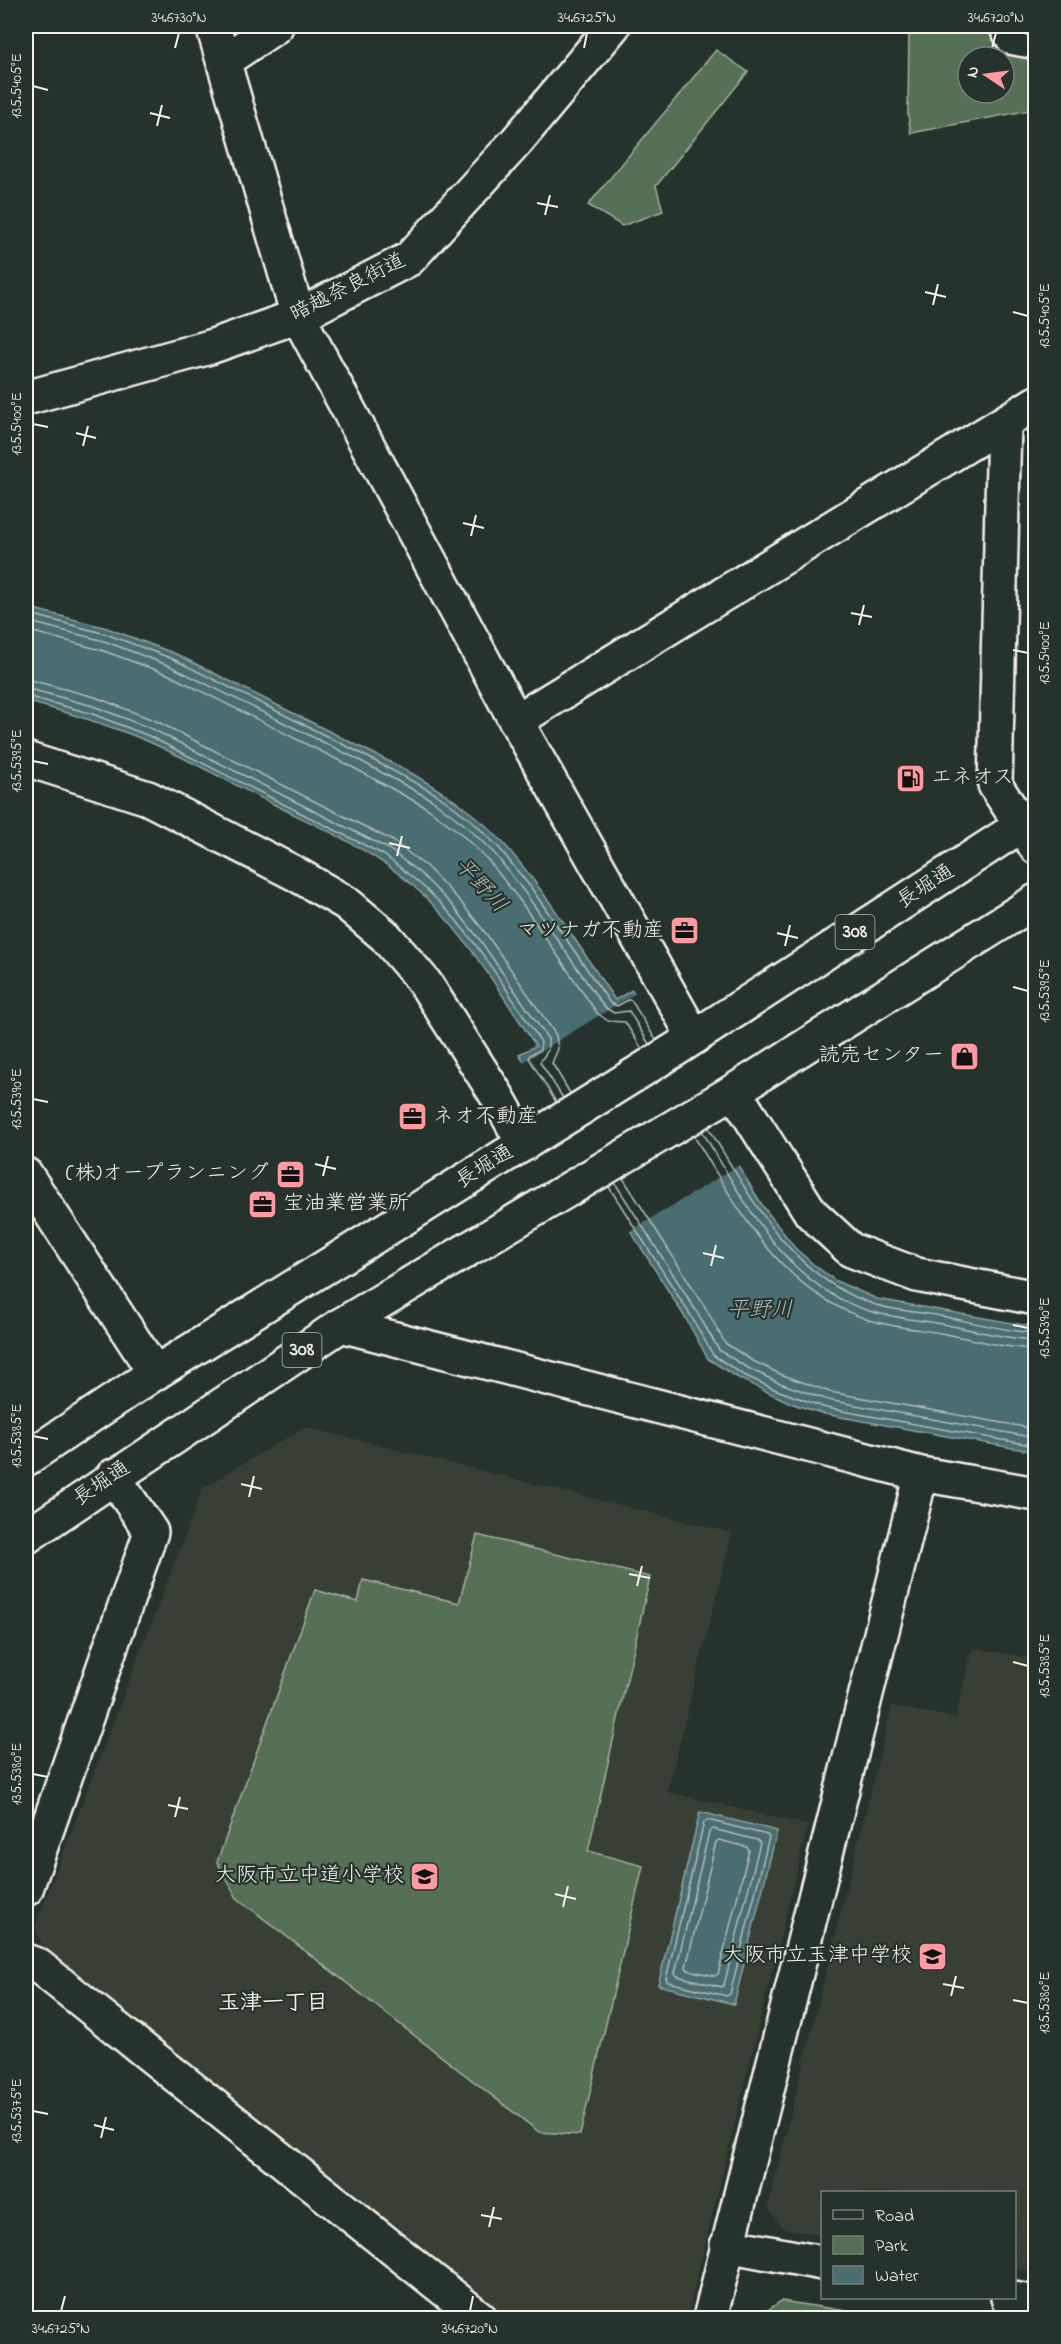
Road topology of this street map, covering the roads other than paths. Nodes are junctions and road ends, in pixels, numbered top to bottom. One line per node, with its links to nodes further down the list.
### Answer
1 (213, 26): 6 (main road)
2 (276, 26): 6 (main road)
3 (613, 26): 7 (main road, 暗越奈良街道)
4 (999, 26): 5 (lane)
5 (1035, 48)
6 (224, 61): 7 (main road)
7 (298, 316): 8 (main road, 暗越奈良街道); 11 (main road)
8 (26, 398)
9 (1035, 403): 10 (main road)
10 (1004, 424): 11 (main road); 13 (main road)
11 (516, 721): 15 (main road)
12 (26, 759): 17 (main road)
13 (1031, 829): 15 (main road, 長堀通 / 308)
14 (1035, 901): 16 (main road, 長堀通 / 308)
15 (685, 1042): 17 (main road, 長堀通 / 308)
16 (723, 1098): 19 (main road); 20 (main road, 長堀通 / 308)
17 (524, 1144): 21 (main road, 長堀通 / 308)
18 (26, 1175): 21 (main road)
19 (1035, 1298)
20 (340, 1325): 23 (main road); 24 (main road, 長堀通 / 308)
21 (156, 1373): 22 (main road, 長堀通 / 308)
22 (26, 1459)
23 (921, 1474): 25 (main road); 29 (main road)
24 (113, 1476): 26 (main road, 長堀通 / 308); 27 (main road)
25 (1035, 1494)
26 (26, 1537)
27 (26, 1889)
28 (26, 1961): 33 (main road)
29 (727, 2245): 30 (main road); 34 (main road)
30 (821, 2263)
31 (1013, 2299): 32 (main road)
32 (1035, 2303)
33 (480, 2319)
34 (710, 2319)

